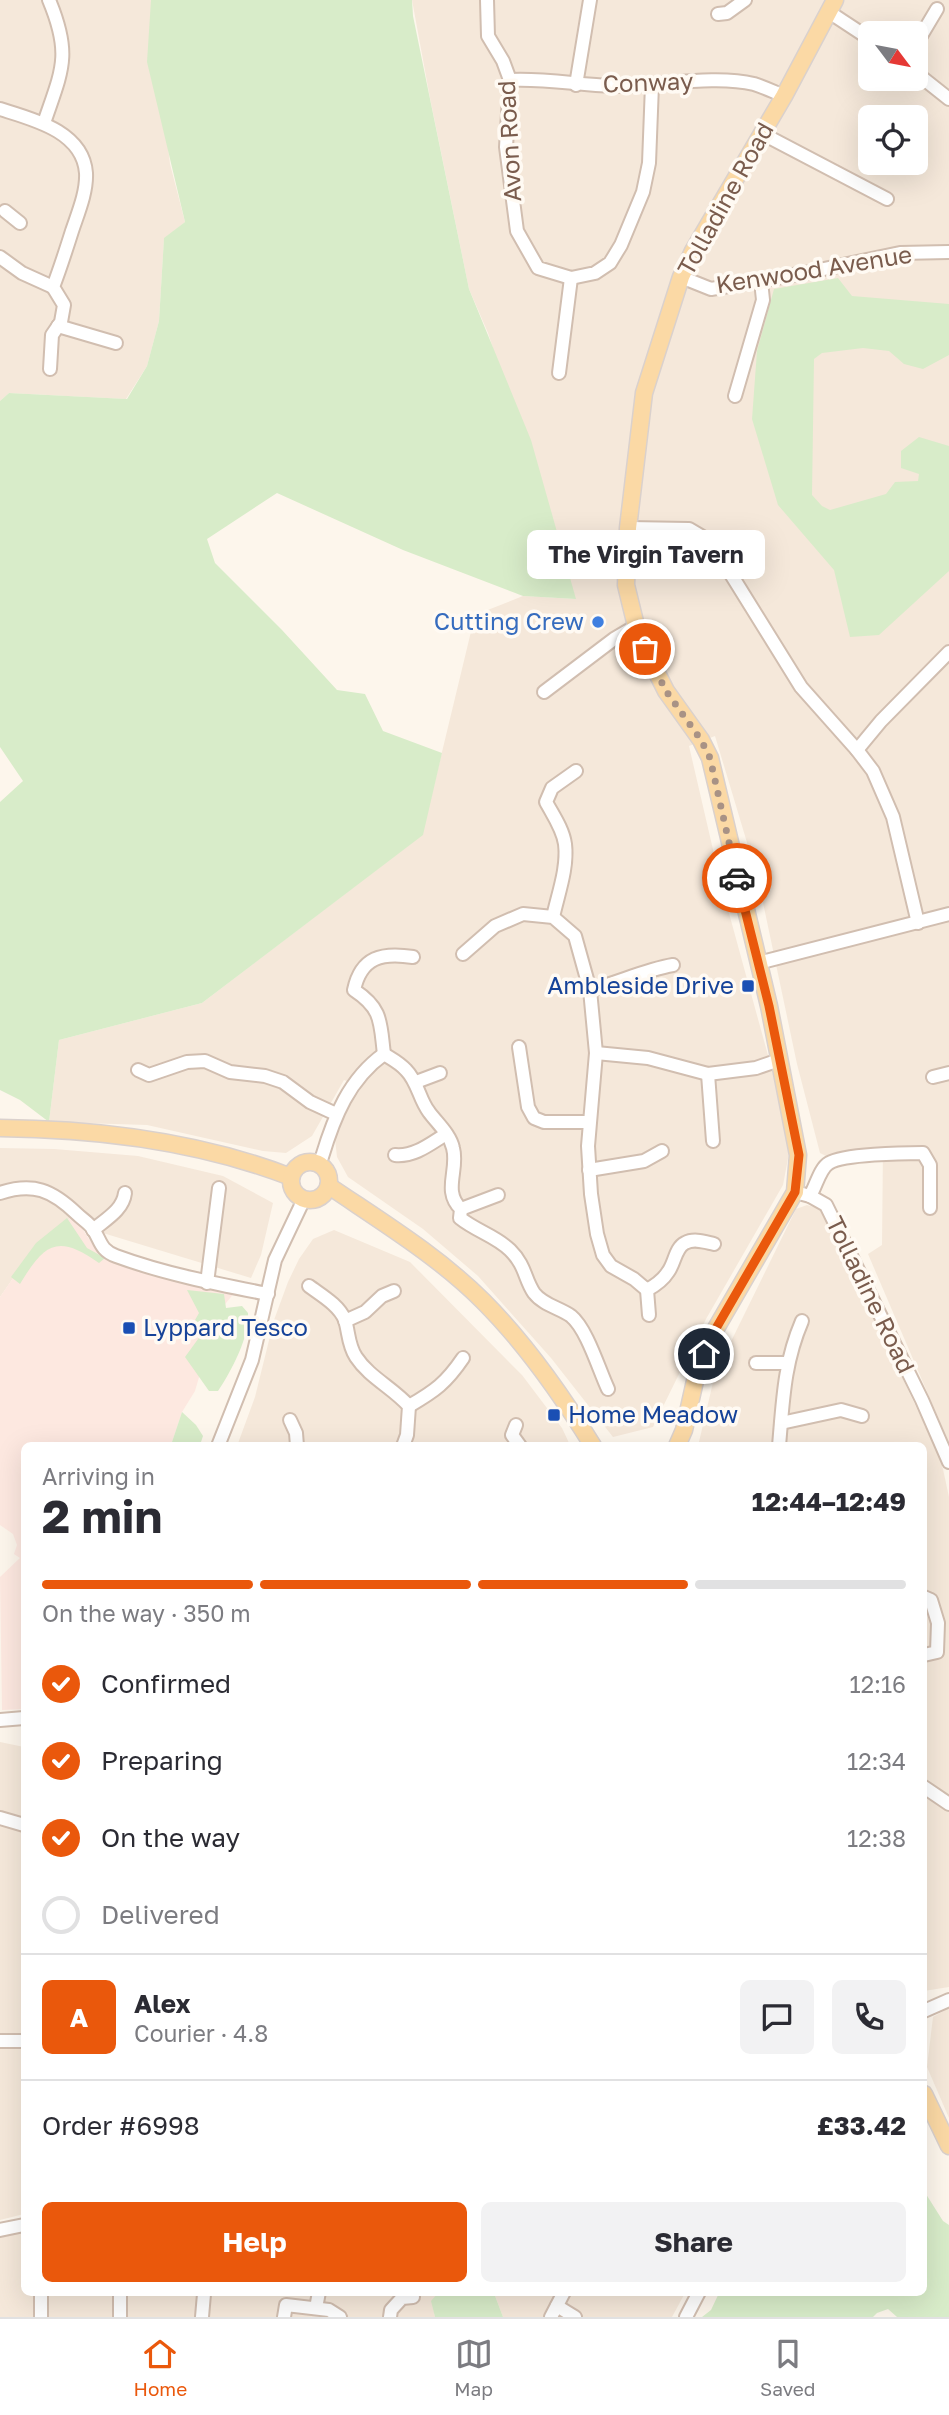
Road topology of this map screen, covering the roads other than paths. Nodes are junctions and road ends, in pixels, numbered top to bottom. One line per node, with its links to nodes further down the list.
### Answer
1 (487, 0): 10 (street, Avon Road)
2 (590, 0): 12 (street)
3 (745, 0): 7 (street)
4 (55, 2): 17 (street)
5 (832, 6): 9 (street); 14 (main road, Tolladine Road)
6 (937, 9): 8 (street)
7 (718, 14)
8 (928, 24)
9 (858, 29)
10 (510, 80): 12 (street, Conway); 25 (street, Avon Road)
11 (928, 82): 15 (street)
12 (576, 85): 13 (street, Conway)
13 (652, 85): 14 (street, Conway); 25 (street)
14 (785, 96): 18 (main road, Tolladine Road)
15 (949, 99)
16 (0, 109): 17 (street)
17 (44, 123): 27 (street)
18 (763, 134): 19 (street); 24 (main road, Tolladine Road)
19 (887, 199)
20 (2, 211): 21 (street)
21 (20, 223)
22 (949, 252): 26 (street, Kenwood Avenue)
23 (0, 257): 27 (street)
24 (681, 277): 26 (street, Kenwood Avenue); 33 (main road, Tolladine Road)
25 (571, 278): 31 (street)
26 (761, 281): 32 (street)
27 (53, 287): 28 (street)
28 (58, 326): 29 (street); 30 (street)
29 (116, 342)
30 (50, 369)
31 (559, 373)
32 (735, 396)
33 (628, 528): 34 (main road, Tolladine Road); 37 (street)
34 (636, 626): 36 (street); 44 (main road, Tolladine Road)
35 (949, 652): 37 (street)
36 (544, 692)
37 (857, 750): 41 (street)
38 (576, 771): 40 (street)
39 (949, 914): 41 (street)
40 (553, 917): 42 (street); 46 (street)
41 (918, 923): 44 (street)
42 (463, 954)
43 (413, 957): 49 (street)
44 (758, 963): 50 (main road, Tolladine Road)
45 (673, 965): 46 (street)
46 (590, 990): 48 (street)
47 (519, 1047): 58 (street)
48 (596, 1053): 54 (street); 58 (street)
49 (384, 1054): 56 (street); 57 (street)
50 (779, 1060): 54 (street); 71 (main road, Tolladine Road)
51 (138, 1070): 57 (street)
52 (440, 1073): 56 (street)
53 (949, 1073): 55 (street)
54 (708, 1074): 61 (street)
55 (933, 1077)
56 (416, 1082): 60 (street)
57 (337, 1114): 64 (street)
58 (589, 1122): 65 (street)
59 (0, 1129): 66 (main road)
60 (446, 1135): 63 (street); 74 (street)
61 (713, 1141)
62 (662, 1151): 65 (street)
63 (395, 1155)
64 (317, 1163): 66 (main road); 67 (main road)
65 (589, 1170): 80 (street)
66 (291, 1177): 73 (main road)
67 (329, 1186): 73 (main road); 99 (main road)
68 (219, 1188): 78 (street)
69 (0, 1193): 76 (street)
70 (125, 1193): 76 (street)
71 (803, 1194): 75 (street); 100 (main road); 102 (street, Tolladine Road)
72 (498, 1195): 74 (street)
73 (304, 1199): 82 (street)
74 (461, 1209): 89 (street)
75 (930, 1209)
76 (93, 1230): 78 (street)
77 (714, 1244): 80 (street)
78 (207, 1283): 82 (street)
79 (309, 1286): 84 (street)
80 (647, 1290): 83 (street)
81 (394, 1291): 84 (street)
82 (268, 1294): 95 (street)
83 (649, 1315)
84 (345, 1321): 90 (street)
85 (802, 1321): 88 (street)
86 (463, 1358): 90 (street)
87 (756, 1363): 88 (street)
88 (788, 1363): 93 (street)
89 (608, 1389)
90 (409, 1406): 97 (street)
91 (862, 1416): 93 (street)
92 (290, 1420): 96 (street)
93 (781, 1423): 101 (street)
94 (516, 1425): 98 (street)
95 (220, 1442)
96 (297, 1442)
97 (404, 1442)
98 (517, 1442)
99 (591, 1442)
100 (679, 1442)
101 (779, 1442)
102 (949, 1458)
103 (927, 1598): 104 (street)
104 (927, 1654)
105 (21, 1718): 106 (street)
106 (0, 1720)
107 (927, 1789): 108 (street)
108 (948, 1801)
109 (0, 1818): 110 (street)
110 (21, 1824)
111 (949, 2000): 112 (street)
112 (927, 2010)
113 (0, 2041): 114 (street)
114 (21, 2041)
115 (927, 2100): 116 (main road)
116 (949, 2146)
117 (21, 2226): 118 (street)
118 (0, 2230)
119 (41, 2296): 128 (street)
120 (119, 2296): 129 (street)
121 (204, 2296): 130 (street)
122 (318, 2296): 126 (street)
123 (562, 2296): 127 (street)
124 (697, 2296): 135 (street)
125 (413, 2297): 133 (street)
126 (316, 2308): 131 (street); 132 (street)
127 (554, 2312): 134 (street)
128 (41, 2317)
129 (120, 2317)
130 (202, 2317)
131 (284, 2317)
132 (340, 2317)
133 (390, 2317)
134 (575, 2317)
135 (686, 2317)

